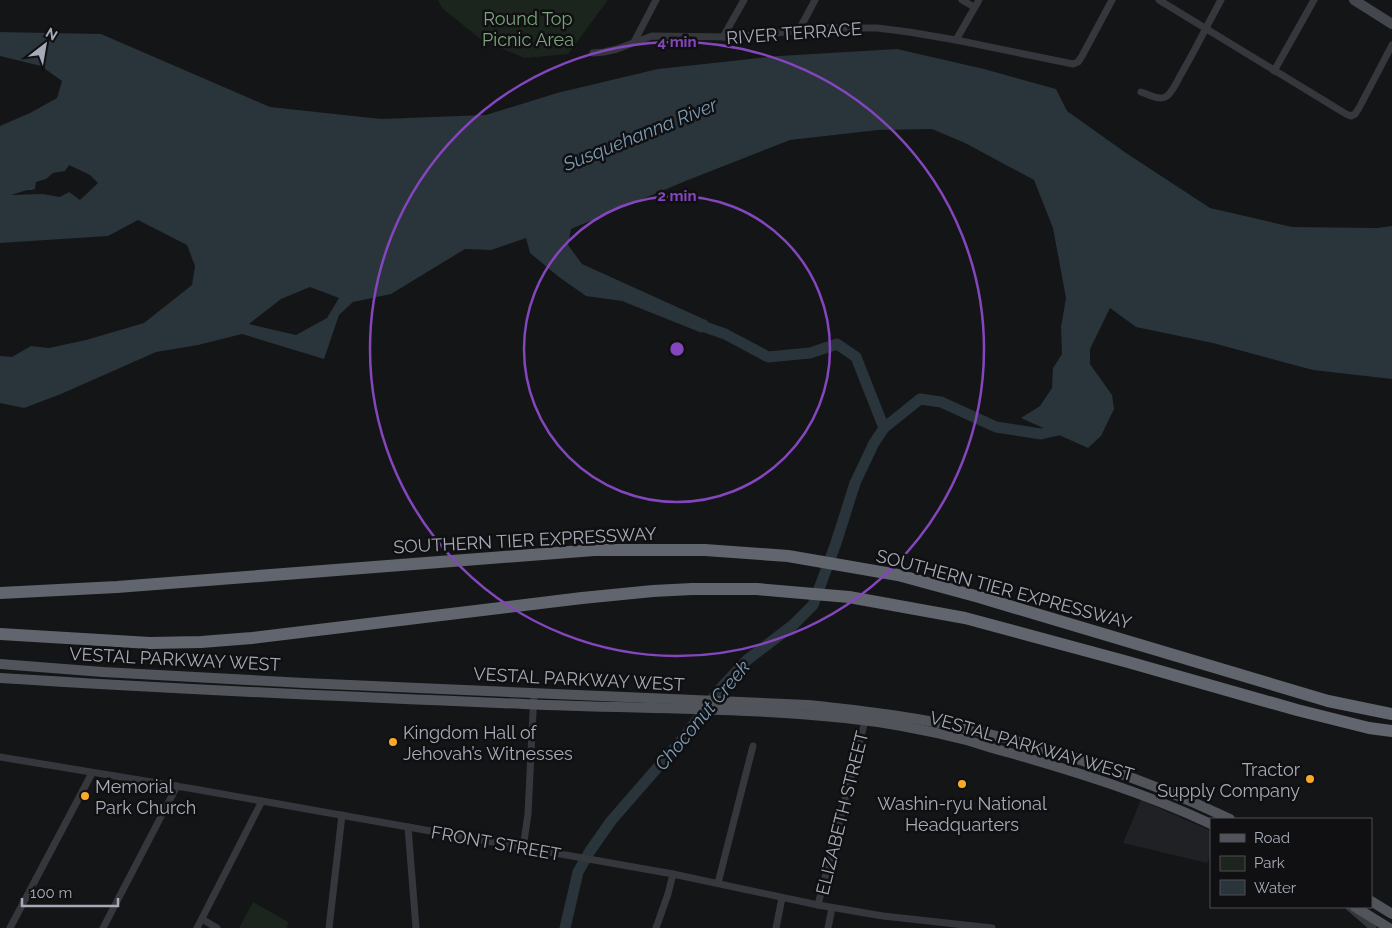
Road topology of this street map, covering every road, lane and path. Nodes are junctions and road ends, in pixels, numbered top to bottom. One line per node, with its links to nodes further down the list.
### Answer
1 (656, 0): 17 (street)
2 (744, 0): 15 (street)
3 (815, 0): 14 (street)
4 (962, 0): 11 (street)
5 (979, 0): 11 (street)
6 (1112, 0): 16 (street, RIVER TERRACE)
7 (1159, 0): 13 (street)
8 (1221, 0): 13 (street)
9 (1314, 0): 20 (street)
10 (1354, 0): 12 (street)
11 (974, 8): 16 (street)
12 (1392, 24)
13 (1206, 28): 20 (street); 21 (street)
14 (799, 30): 15 (street, RIVER TERRACE); 16 (street, RIVER TERRACE)
15 (723, 37): 17 (street, RIVER TERRACE)
16 (956, 40)
17 (634, 42): 19 (street, RIVER TERRACE)
18 (1392, 46): 20 (street)
19 (593, 53)
20 (1274, 71)
21 (1141, 92)
22 (0, 594): 28 (highway, SOUTHERN TIER EXPRESSWAY)
23 (0, 634): 30 (highway)
24 (0, 664): 26 (main road, VESTAL PARKWAY WEST)
25 (0, 678): 27 (main road, VESTAL PARKWAY WEST)
26 (534, 692): 27 (street); 37 (main road, VESTAL PARKWAY WEST)
27 (534, 705): 29 (main road, VESTAL PARKWAY WEST); 40 (street)
28 (1392, 714)
29 (865, 721): 38 (main road, VESTAL PARKWAY WEST); 45 (street, ELIZABETH STREET)
30 (1392, 731)
31 (754, 746): 42 (street)
32 (0, 757): 33 (street, FRONT STREET)
33 (92, 773): 34 (street, FRONT STREET); 51 (street)
34 (177, 786): 35 (street, FRONT STREET); 52 (street)
35 (262, 801): 36 (street, FRONT STREET); 50 (street)
36 (342, 815): 39 (street, FRONT STREET); 55 (street)
37 (1228, 818)
38 (1210, 824)
39 (408, 827): 40 (street, FRONT STREET); 56 (street)
40 (523, 848): 41 (street, FRONT STREET)
41 (673, 874): 42 (street, FRONT STREET); 57 (street)
42 (718, 883): 43 (street, FRONT STREET)
43 (782, 898): 45 (street, FRONT STREET); 58 (street)
44 (1372, 901): 49 (main road)
45 (818, 905): 46 (street, FRONT STREET)
46 (832, 908): 59 (street, ELIZABETH STREET); 60 (street, FRONT STREET)
47 (1350, 908): 61 (street)
48 (1357, 908): 62 (main road)
49 (1392, 914)
50 (202, 919): 53 (street); 54 (street)
51 (10, 928)
52 (103, 928)
53 (197, 928)
54 (217, 928)
55 (329, 928)
56 (416, 928)
57 (656, 928)
58 (776, 928)
59 (828, 928)
60 (992, 928)
61 (1373, 928)
62 (1389, 928)

